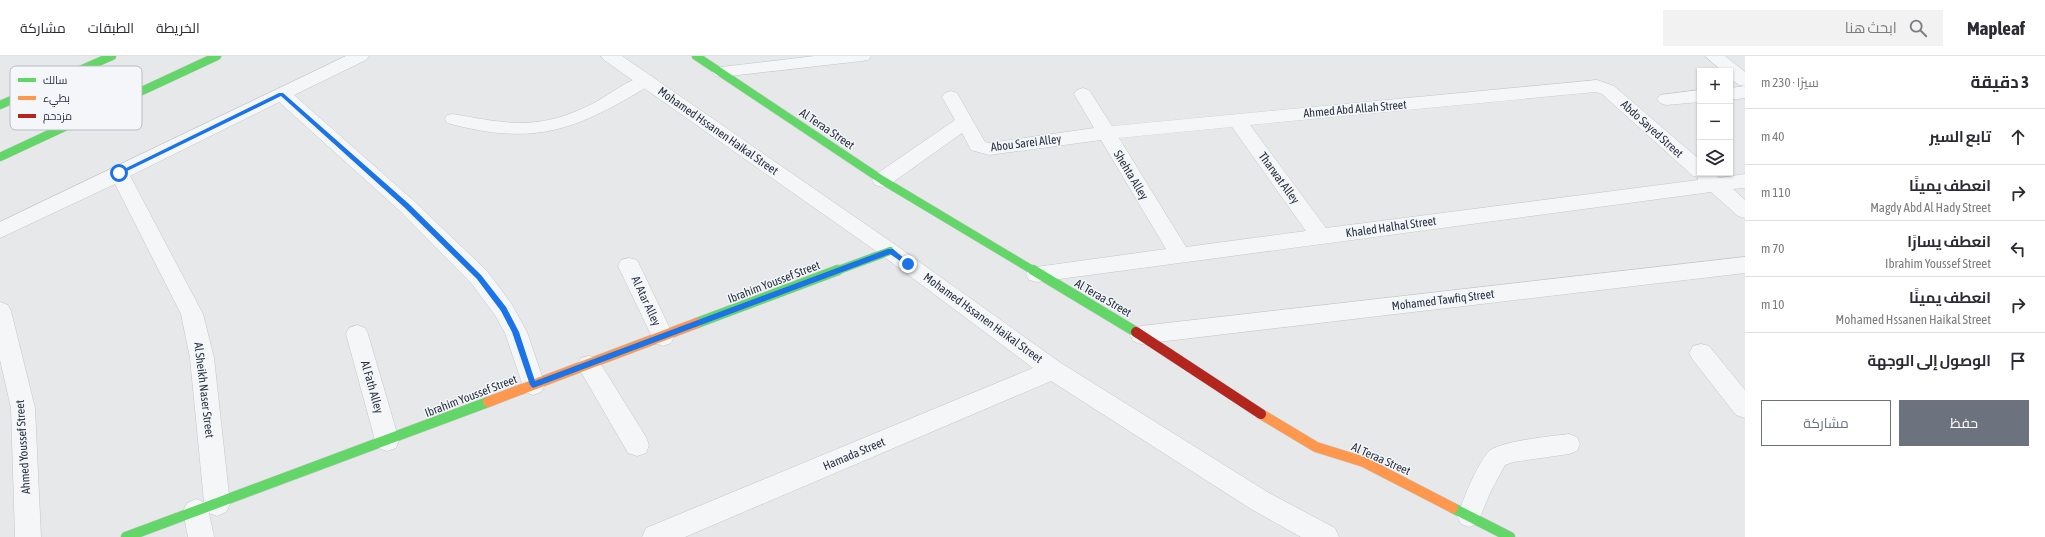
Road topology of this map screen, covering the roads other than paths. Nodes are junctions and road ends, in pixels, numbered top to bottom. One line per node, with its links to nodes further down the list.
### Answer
1 (112, 56): 9 (main road)
2 (217, 56): 14 (main road)
3 (360, 56): 16 (street)
4 (610, 56): 11 (street, Mohamed Hssanen Haikal Street)
5 (696, 56): 10 (main road, Al Teraa Street)
6 (862, 56): 8 (street)
7 (1714, 56): 12 (street)
8 (822, 58): 10 (street)
9 (89, 66)
10 (721, 72): 33 (main road, Al Teraa Street)
11 (646, 80): 24 (lane); 38 (street, Mohamed Hssanen Haikal Street)
12 (1745, 82)
13 (1604, 87): 25 (street, Ahmed Abd Allah Street); 30 (street, Abdo Sayed Street)
14 (142, 91)
15 (1745, 92): 18 (street)
16 (281, 94): 31 (street); 50 (street)
17 (1083, 94): 28 (street, Shehta Alley)
18 (1733, 94)
19 (1697, 96): 21 (street)
20 (951, 97): 26 (street, Abou Sarei Alley)
21 (1666, 99)
22 (10, 101): 23 (main road)
23 (0, 105)
24 (453, 119)
25 (1237, 120): 28 (street, Ahmed Abd Allah Street); 37 (street, Tharwat Alley)
26 (965, 122): 28 (street, Abou Sarei Alley); 33 (street)
27 (58, 130): 29 (main road)
28 (1106, 133): 39 (street, Shehta Alley)
29 (0, 157)
30 (1697, 168)
31 (119, 173): 36 (street); 55 (street, Al Sheikh Naser Street)
32 (1706, 176): 34 (street, Khaled Halhal Street); 35 (street, Abdo Sayed Street); 37 (street, Khaled Halhal Street)
33 (882, 180): 42 (main road, Al Teraa Street)
34 (1745, 181)
35 (1745, 211)
36 (0, 231)
37 (1321, 237): 39 (street, Khaled Halhal Street)
38 (890, 251): 46 (main road, Ibrahim Youssef Street); 49 (street, Mohamed Hssanen Haikal Street)
39 (1180, 255): 42 (street, Khaled Halhal Street)
40 (1745, 265): 45 (street, Mohamed Tawfiq Street)
41 (629, 266): 46 (street, Al Atar Alley)
42 (1037, 274): 45 (main road, Al Teraa Street)
43 (0, 311): 57 (street, Ahmed Youssef Street)
44 (357, 334): 52 (street, Al Fath Alley)
45 (1141, 335): 56 (main road, Al Teraa Street)
46 (663, 337): 48 (main road, Ibrahim Youssef Street)
47 (1701, 353): 51 (street)
48 (589, 365): 50 (main road, Ibrahim Youssef Street); 54 (street)
49 (1053, 370): 60 (street, Hamada Street); 61 (street, Mohamed Hssanen Haikal Street)
50 (533, 385): 52 (main road, Ibrahim Youssef Street)
51 (1745, 408)
52 (387, 440): 55 (main road, Ibrahim Youssef Street)
53 (1569, 444): 56 (lane)
54 (637, 445)
55 (207, 508): 58 (main road, Ibrahim Youssef Street); 59 (street, Al Sheikh Naser Street)
56 (1469, 516): 62 (main road, Al Teraa Street)
57 (28, 537)
58 (126, 537)
59 (201, 537)
60 (655, 537)
61 (1326, 537)
62 (1510, 537)

